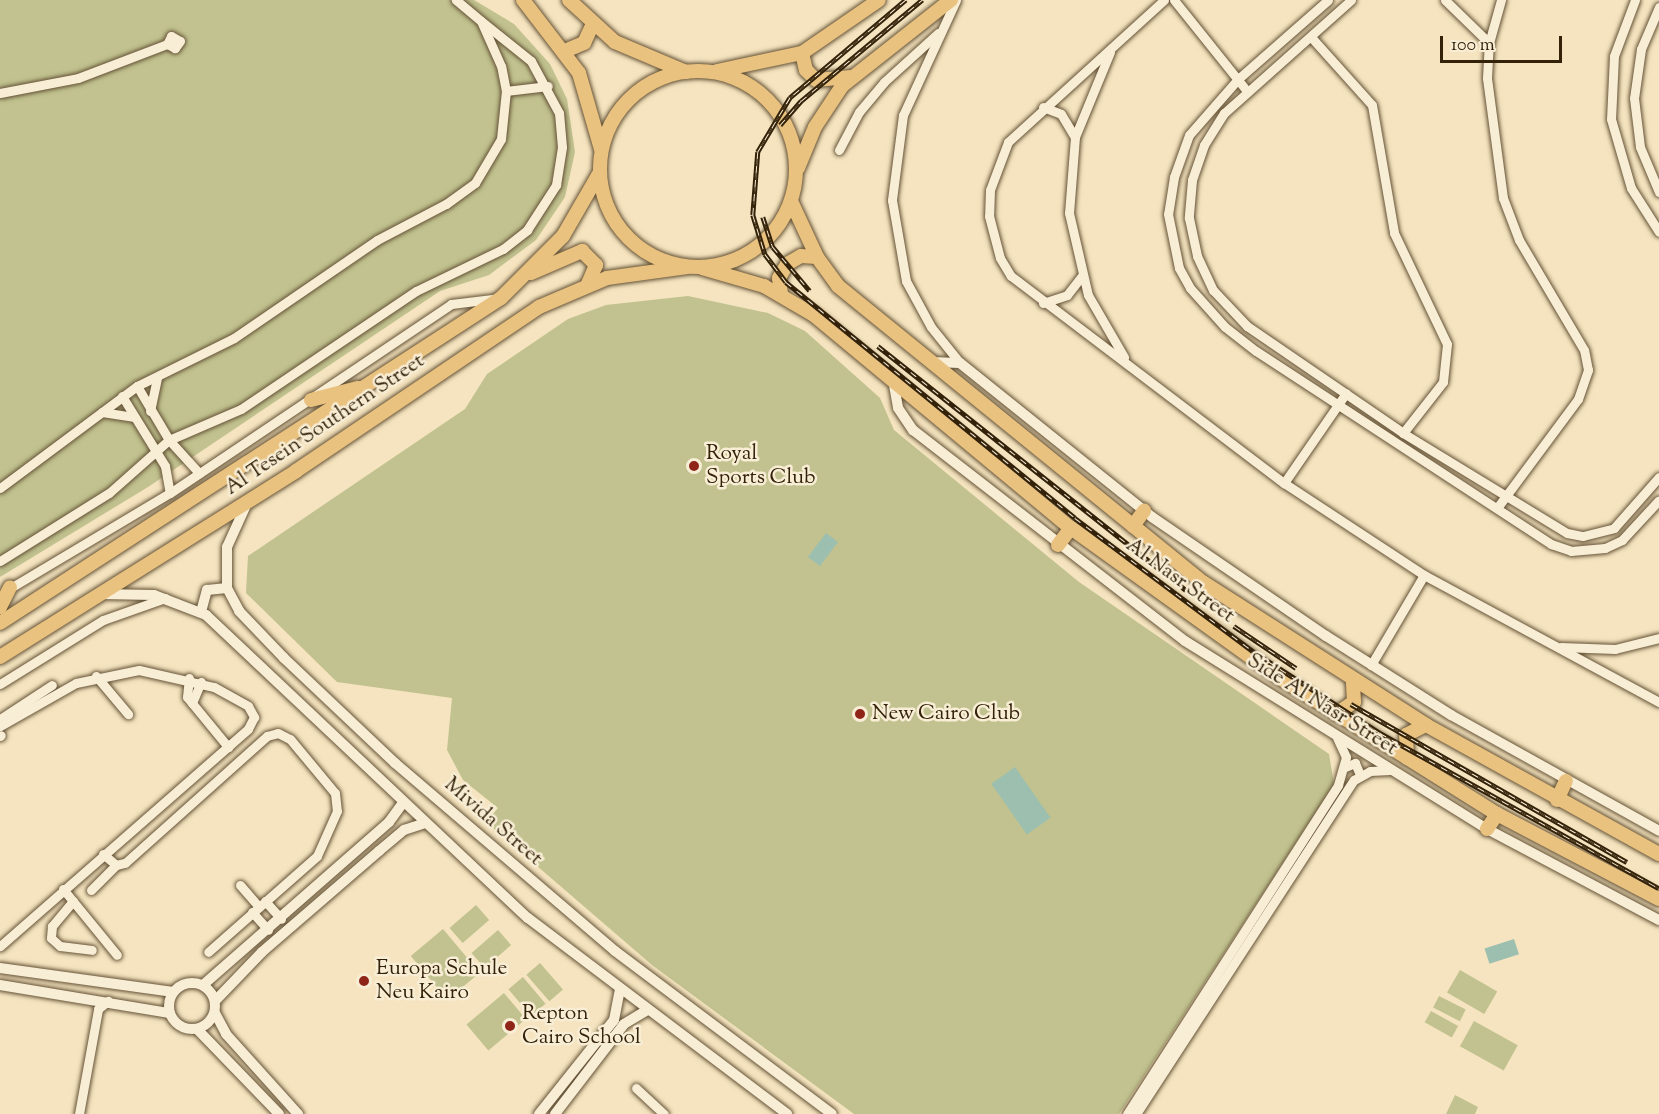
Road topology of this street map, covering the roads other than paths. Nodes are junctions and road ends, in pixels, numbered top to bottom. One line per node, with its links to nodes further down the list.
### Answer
1 (456, 0): 15 (street)
2 (523, 0): 22 (main road)
3 (569, 0): 16 (main road)
4 (879, 0): 23 (main road)
5 (951, 0): 26 (main road)
6 (956, 0): 17 (street)
7 (1164, 0): 19 (street)
8 (1174, 0): 27 (street)
9 (1328, 0): 27 (street)
10 (1352, 0): 18 (street)
11 (1445, 0): 20 (street)
12 (1501, 0): 20 (street)
13 (1635, 0): 40 (street)
14 (1659, 7): 38 (street)
15 (481, 21): 28 (street); 29 (street)
16 (593, 24): 22 (main road); 24 (main road)
17 (942, 29): 34 (street); 51 (street)
18 (1311, 37): 30 (street); 64 (street)
19 (1116, 42): 32 (street); 33 (street)
20 (1489, 43): 72 (street)
21 (167, 44): 31 (street)
22 (565, 51): 35 (main road)
23 (802, 52): 25 (main road); 26 (main road)
24 (686, 72): 25 (main road); 35 (main road)
25 (712, 72): 37 (main road)
26 (852, 76): 37 (main road)
27 (1238, 79): 30 (street); 60 (street)
28 (548, 86): 29 (street); 65 (street)
29 (506, 91): 53 (street)
30 (1247, 91): 57 (street)
31 (0, 93)
32 (1042, 107): 33 (street); 49 (street)
33 (1075, 137): 45 (street)
34 (839, 150)
35 (602, 153): 36 (main road)
36 (600, 172): 42 (main road); 44 (main road, Al Tesein Southern Street)
37 (796, 173): 39 (main road)
38 (1659, 192)
39 (791, 201): 41 (main road, Al Nasr Street); 43 (main road)
40 (1659, 232)
41 (817, 257): 47 (main road); 50 (main road, Al Nasr Street)
42 (687, 267): 43 (main road); 46 (main road, Al Tesein Southern Street)
43 (702, 268): 47 (main road, Al Nasr Street)
44 (527, 275): 46 (main road); 48 (main road, Al Tesein Southern Street)
45 (1082, 276): 49 (street); 52 (street)
46 (588, 284): 74 (main road, Al Tesein Southern Street)
47 (781, 294): 55 (main road, Al Nasr Street)
48 (501, 298): 54 (main road, Al Tesein Southern Street); 59 (street)
49 (1043, 303): 52 (street)
50 (930, 362): 51 (street); 77 (main road, Al Nasr Street)
51 (960, 363): 76 (street)
52 (1129, 363): 69 (street)
53 (157, 376): 56 (street); 61 (street)
54 (369, 385): 59 (main road); 88 (main road, Al Tesein Southern Street)
55 (894, 385): 78 (main road, Al Nasr Street); 79 (street, Side Al Nasr Street)
56 (137, 386): 58 (street); 61 (street)
57 (1346, 393): 60 (street); 64 (street)
58 (122, 396): 62 (street); 63 (street)
59 (311, 400): 67 (street)
60 (1336, 407): 69 (street); 75 (street)
61 (150, 411): 65 (street)
62 (102, 412): 63 (street); 70 (street)
63 (135, 417): 66 (street)
64 (1403, 433): 72 (street)
65 (169, 440): 66 (street); 67 (street)
66 (156, 449): 71 (street); 80 (street)
67 (199, 473): 71 (street)
68 (1659, 477): 72 (street)
69 (1284, 483): 81 (street)
70 (0, 488)
71 (170, 493): 83 (street)
72 (1505, 497): 75 (street)
73 (1659, 500): 75 (street)
74 (247, 503): 82 (street); 84 (main road, Al Tesein Southern Street)
75 (1497, 508)
76 (1144, 511): 77 (main road); 92 (street)
77 (1133, 526): 95 (main road, Al Nasr Street)
78 (1071, 528): 79 (main road); 102 (main road, Al Nasr Street)
79 (1058, 545): 106 (street, Side Al Nasr Street)
80 (0, 561)
81 (1424, 574): 90 (street); 92 (street)
82 (227, 588): 87 (street); 156 (street, Mivida Street)
83 (5, 590): 86 (main road)
84 (101, 594): 85 (street); 91 (main road, Al Tesein Southern Street)
85 (168, 598): 87 (street); 97 (street)
86 (0, 607)
87 (201, 612): 114 (street)
88 (0, 623)
89 (1659, 638): 90 (street)
90 (1556, 646): 99 (street)
91 (0, 657)
92 (1371, 665): 112 (street)
93 (96, 676): 94 (street); 101 (street); 105 (street)
94 (189, 678): 96 (street); 100 (street)
95 (1353, 681): 102 (main road); 104 (main road, Al Nasr Street)
96 (201, 682): 100 (street); 107 (street)
97 (0, 684)
98 (52, 685): 103 (street)
99 (1659, 702)
100 (192, 703): 107 (street)
101 (129, 714)
102 (1336, 714): 108 (main road, Al Nasr Street)
103 (0, 719)
104 (1426, 725): 108 (main road); 113 (main road, Al Nasr Street)
105 (0, 733)
106 (1337, 738): 109 (street); 110 (street, Side Al Nasr Street)
107 (228, 747): 120 (street)
108 (1407, 758): 115 (main road, Al Nasr Street)
109 (1346, 767): 111 (street); 165 (street)
110 (1390, 770): 111 (street); 117 (street, Side Al Nasr Street)
111 (1360, 775): 166 (street)
112 (1566, 781): 113 (main road); 118 (street)
113 (1557, 800): 123 (main road, Al Nasr Street)
114 (402, 804): 116 (street); 119 (street)
115 (1497, 814): 117 (main road); 131 (main road, Al Nasr Street)
116 (423, 824): 121 (street); 145 (street)
117 (1487, 829): 135 (street, Side Al Nasr Street)
118 (1659, 831)
119 (369, 840): 121 (street); 125 (street)
120 (115, 844): 122 (street); 124 (street)
121 (379, 851): 127 (street)
122 (103, 854): 126 (street); 129 (street)
123 (1659, 854)
124 (129, 859): 126 (street); 133 (street)
125 (346, 860): 127 (street); 134 (street)
126 (116, 866): 130 (street)
127 (357, 870): 148 (street)
128 (240, 885): 133 (street)
129 (63, 889): 132 (street); 137 (street)
130 (91, 890)
131 (1659, 899)
132 (73, 901): 138 (street); 140 (street)
133 (259, 907): 134 (street); 136 (street); 139 (street)
134 (281, 919): 136 (street)
135 (1659, 920)
136 (268, 930): 144 (street)
137 (0, 946)
138 (92, 950)
139 (208, 952)
140 (117, 955)
141 (0, 968): 143 (street)
142 (0, 985): 147 (street)
143 (105, 985): 146 (street); 147 (street)
144 (203, 985): 146 (street); 148 (street)
145 (620, 990): 149 (street); 153 (street)
146 (174, 992): 151 (street)
147 (106, 1000): 151 (street); 157 (street)
148 (215, 1001): 150 (street)
149 (646, 1011): 155 (street); 163 (street)
150 (215, 1012): 152 (street); 159 (street)
151 (170, 1013): 152 (street)
152 (197, 1029): 158 (street)
153 (561, 1084): 155 (street); 160 (street)
154 (636, 1088): 162 (street)
155 (572, 1092): 161 (street)
156 (821, 1110): 164 (street, Mivida Street)
157 (79, 1114)
158 (279, 1114)
159 (298, 1114)
160 (539, 1114)
161 (555, 1114)
162 (664, 1114)
163 (787, 1114)
164 (832, 1114)
165 (1127, 1114)
166 (1136, 1114)

